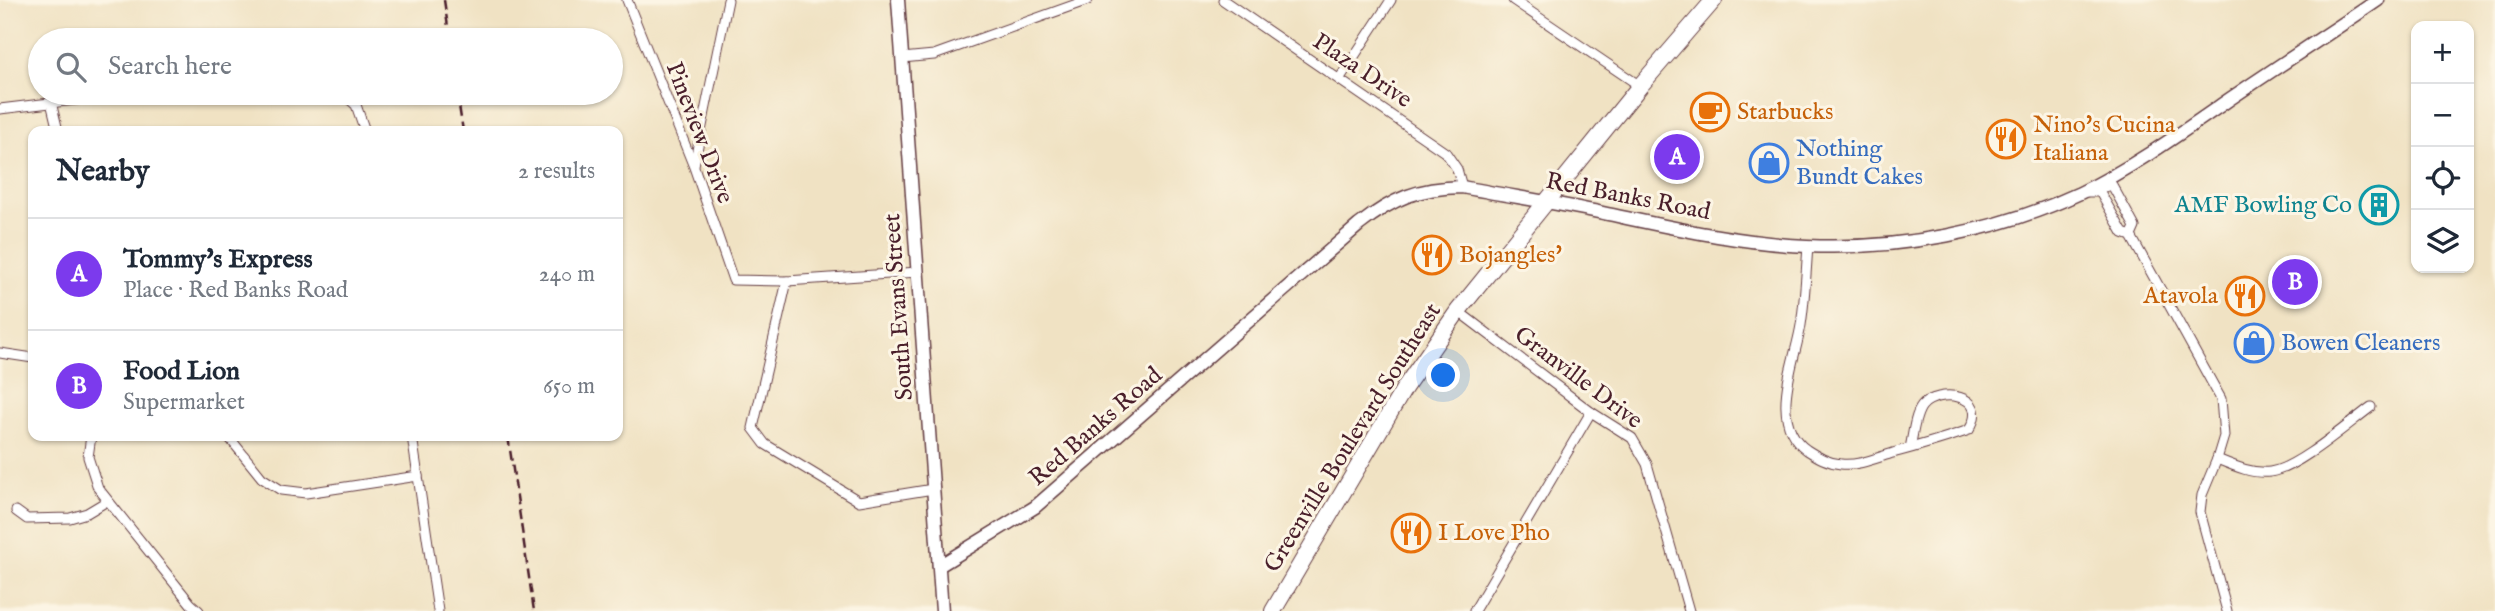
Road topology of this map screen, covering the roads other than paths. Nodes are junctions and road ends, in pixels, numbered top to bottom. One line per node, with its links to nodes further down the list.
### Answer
1 (627, 0): 19 (street, Pineview Drive)
2 (728, 0): 19 (street)
3 (898, 0): 10 (street, South Evans Street)
4 (1088, 0): 10 (street)
5 (1223, 0): 11 (street, Plaza Drive)
6 (1391, 0): 11 (street)
7 (1513, 0): 12 (street)
8 (1714, 0): 12 (highway, Greenville Boulevard Southeast)
9 (2378, 0): 21 (street, Red Banks Road)
10 (902, 58): 25 (street, South Evans Street)
11 (1340, 78): 20 (street, Plaza Drive)
12 (1640, 86): 22 (highway, Greenville Boulevard Southeast)
13 (29, 105): 16 (street)
14 (52, 105): 17 (street)
15 (356, 105): 18 (street)
16 (0, 109)
17 (57, 126)
18 (363, 126)
19 (694, 167): 26 (street, Pineview Drive)
20 (1462, 187): 22 (street, Red Banks Road); 41 (street, Red Banks Road)
21 (2081, 192): 23 (street); 23 (street); 24 (street, Red Banks Road)
22 (1547, 201): 24 (street, Red Banks Road); 27 (highway, Greenville Boulevard Southeast)
23 (2131, 236): 36 (street)
24 (1808, 246): 35 (street)
25 (918, 272): 26 (street); 38 (street, South Evans Street)
26 (787, 281): 38 (street)
27 (1458, 311): 31 (street, Granville Drive); 47 (highway, Greenville Boulevard Southeast)
28 (0, 353): 29 (street)
29 (28, 355)
30 (2371, 407): 36 (street)
31 (1591, 412): 48 (street); 49 (street, Granville Drive)
32 (90, 441): 39 (street)
33 (232, 441): 37 (street)
34 (413, 441): 37 (street)
35 (1910, 448): 35 (street)
36 (2217, 459): 50 (street)
37 (418, 476): 45 (street)
38 (933, 489): 41 (street, South Evans Street)
39 (107, 501): 40 (street); 42 (street)
40 (16, 511)
41 (939, 566): 46 (street, South Evans Street)
42 (191, 604): 43 (street); 44 (street)
43 (182, 611)
44 (199, 611)
45 (438, 611)
46 (942, 611)
47 (1273, 611)
48 (1474, 611)
49 (1689, 611)
50 (2227, 611)

